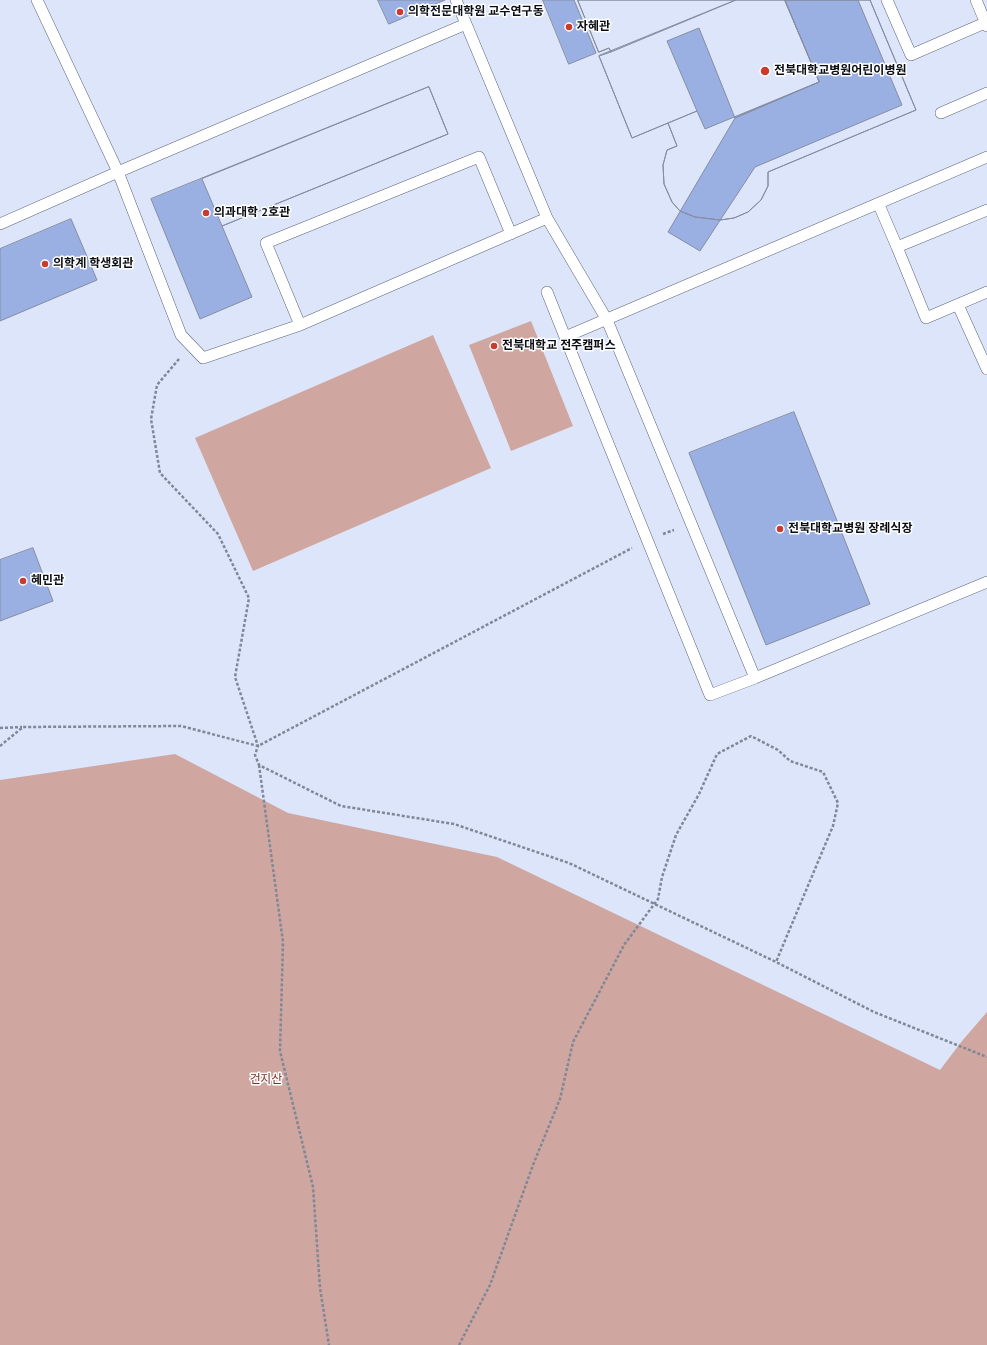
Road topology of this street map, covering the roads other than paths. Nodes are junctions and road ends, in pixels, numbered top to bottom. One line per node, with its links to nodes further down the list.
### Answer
1 (37, 0): 10 (lane)
2 (456, 0): 6 (lane)
3 (887, 0): 5 (lane)
4 (976, 0): 5 (lane)
5 (987, 23)
6 (466, 24): 10 (lane); 13 (lane)
7 (987, 93): 8 (lane)
8 (940, 114)
9 (987, 157): 11 (lane)
10 (118, 172): 14 (lane); 21 (lane)
11 (879, 205): 16 (lane); 20 (lane)
12 (987, 210): 16 (lane)
13 (547, 218): 15 (lane); 20 (lane)
14 (0, 224)
15 (511, 234): 21 (lane); 21 (lane)
16 (897, 247): 19 (lane)
17 (547, 292): 22 (lane)
18 (987, 292): 19 (lane)
19 (958, 305): 23 (lane)
20 (607, 320): 22 (lane); 25 (lane)
21 (300, 325)
22 (565, 337): 25 (lane)
23 (987, 370)
24 (987, 582): 25 (lane)
25 (755, 678)

